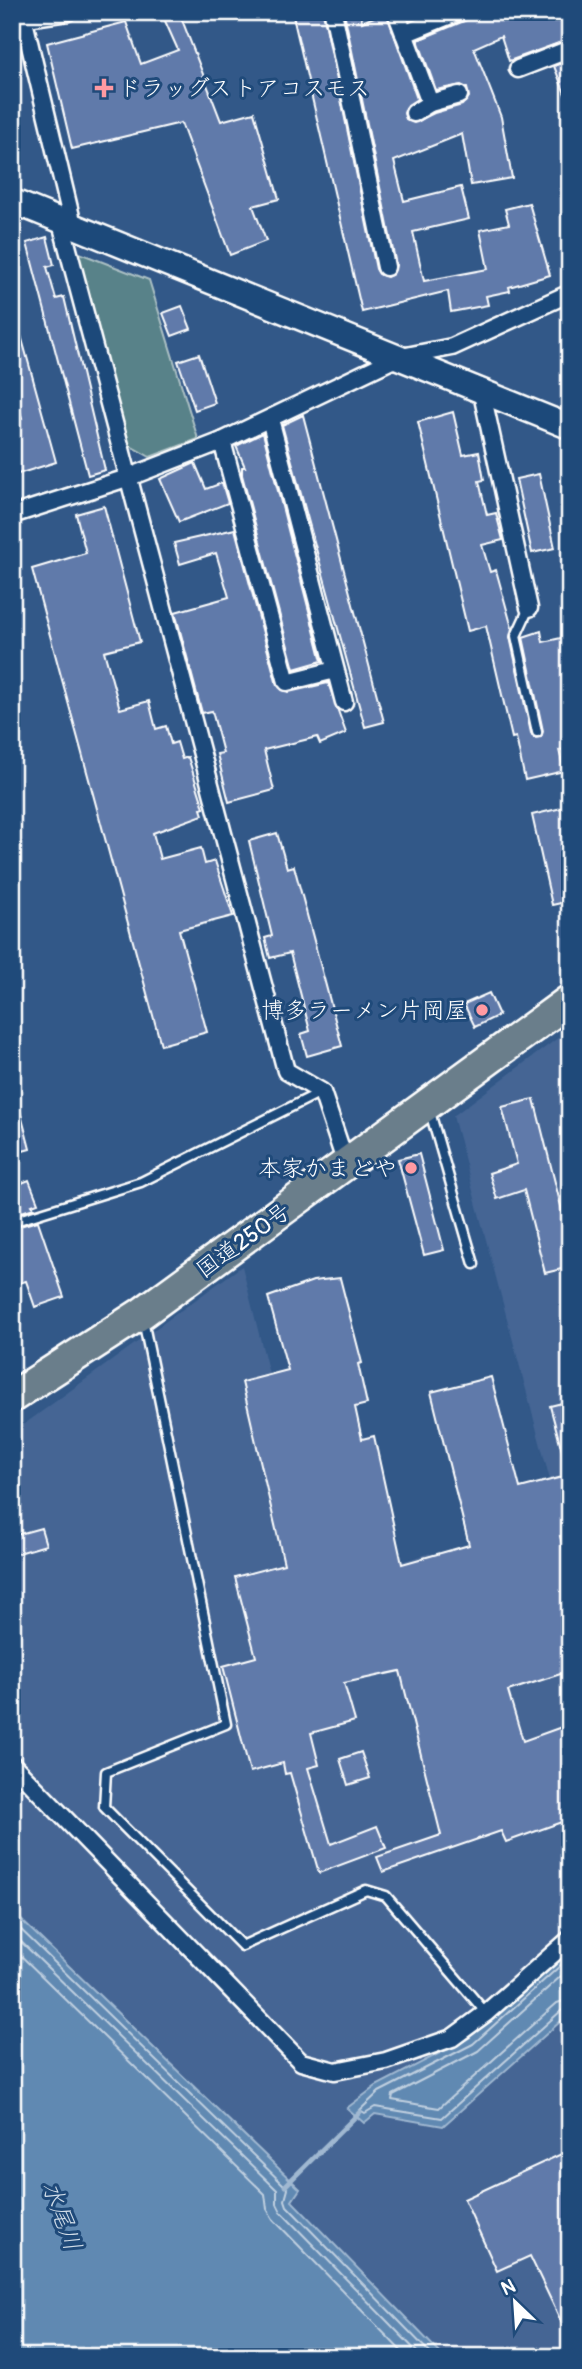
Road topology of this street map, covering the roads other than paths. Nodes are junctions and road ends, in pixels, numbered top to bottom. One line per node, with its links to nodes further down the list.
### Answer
1 (68, 12): 5 (street)
2 (332, 12): 14 (street)
3 (396, 12): 6 (street)
4 (458, 12): 6 (street)
5 (18, 21): 13 (street)
6 (404, 34): 10 (street)
7 (570, 50): 8 (street)
8 (518, 69)
9 (459, 95): 10 (street)
10 (430, 103): 11 (street)
11 (414, 113)
12 (12, 201): 13 (street)
13 (66, 222): 16 (street); 21 (street)
14 (386, 267)
15 (570, 293): 16 (street)
16 (396, 359): 17 (street); 18 (street)
17 (481, 389): 19 (street); 23 (street)
18 (270, 419): 20 (street); 24 (street)
19 (570, 427)
20 (222, 441): 21 (street); 24 (street)
21 (127, 478): 22 (street); 28 (street)
22 (12, 515)
23 (529, 608): 26 (lane)
24 (335, 670): 25 (street)
25 (344, 702)
26 (537, 732)
27 (569, 1003): 29 (highway, 国道250号)
28 (322, 1092): 30 (street); 31 (lane)
29 (428, 1104): 30 (highway, 国道250号); 32 (lane)
30 (346, 1164): 33 (highway, 国道250号)
31 (12, 1222)
32 (474, 1264)
33 (142, 1313): 34 (highway, 国道250号); 37 (lane)
34 (12, 1397)
35 (12, 1764): 37 (street)
36 (570, 1939): 37 (street)
37 (485, 2013)

